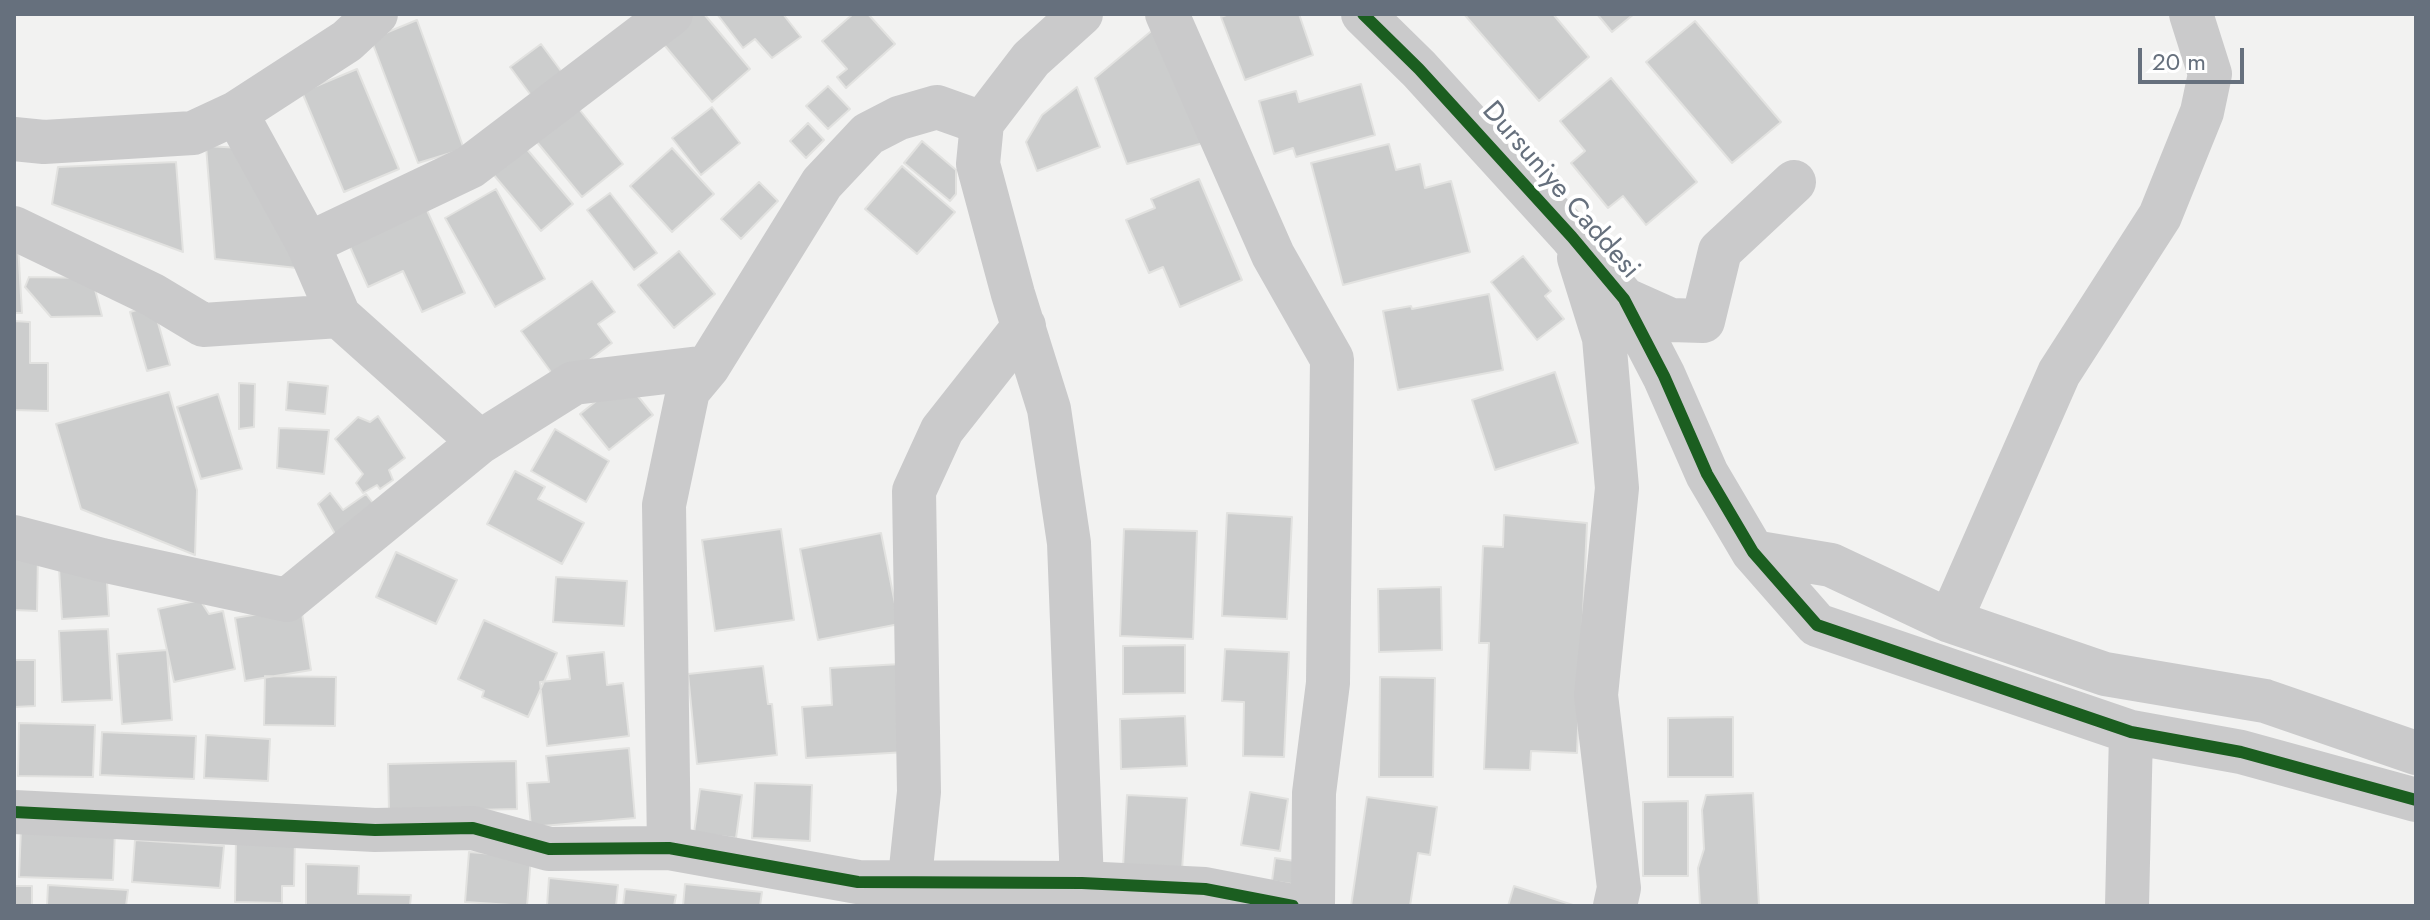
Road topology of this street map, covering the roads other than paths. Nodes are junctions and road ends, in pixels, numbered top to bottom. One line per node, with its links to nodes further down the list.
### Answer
1 (376, 14): 7 (street)
2 (671, 14): 13 (street)
3 (1081, 14): 8 (street)
4 (1167, 14): 31 (street)
5 (1363, 14): 12 (street, Dursuniye Caddesi)
6 (2191, 14): 21 (street)
7 (236, 113): 9 (street); 13 (street)
8 (982, 123): 16 (street); 17 (street)
9 (14, 139)
10 (1794, 182): 14 (street)
11 (14, 228): 15 (street)
12 (1572, 237): 14 (street, Dursuniye Caddesi); 32 (street)
13 (308, 244): 15 (street)
14 (1624, 299): 20 (street, Dursuniye Caddesi)
15 (339, 316): 18 (street)
16 (1024, 326): 27 (street); 28 (street)
17 (708, 367): 18 (street); 26 (street)
18 (480, 442): 19 (street)
19 (14, 537)
20 (1753, 552): 21 (street); 22 (street, Dursuniye Caddesi)
21 (1950, 621): 23 (street)
22 (2131, 732): 24 (street, Dursuniye Caddesi); 33 (street)
23 (2416, 753)
24 (2416, 800)
25 (14, 812): 26 (street)
26 (669, 848): 29 (street)
27 (913, 882): 28 (street); 29 (street)
28 (1082, 883): 30 (street)
29 (855, 894)
30 (1293, 906)
31 (1313, 906)
32 (1615, 906)
33 (2127, 906)

